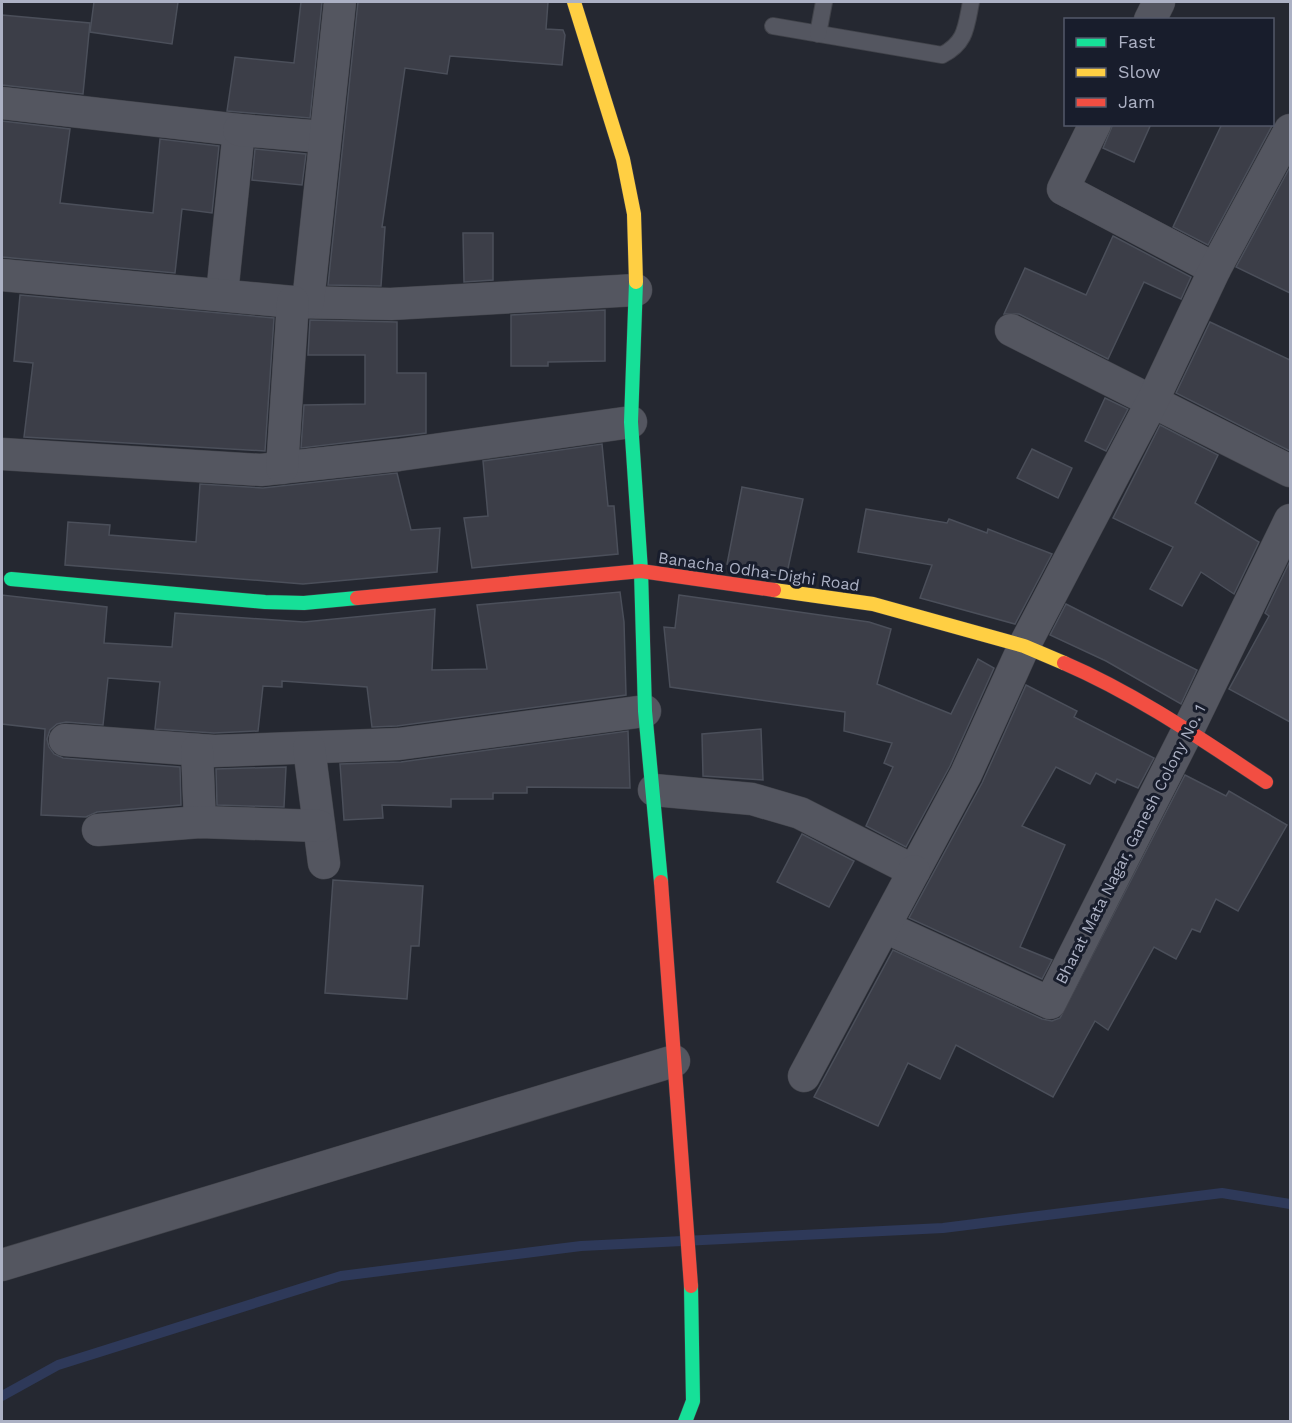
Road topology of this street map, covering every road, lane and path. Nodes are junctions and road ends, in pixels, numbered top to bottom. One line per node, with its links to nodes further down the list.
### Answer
1 (340, 2): 13 (street)
2 (574, 2): 16 (street, Banacha Odha-Dighi Road)
3 (824, 2): 8 (lane)
4 (971, 2): 8 (lane)
5 (1160, 2): 6 (street)
6 (1151, 18)
7 (773, 26): 8 (lane)
8 (818, 34)
9 (2, 103): 11 (street)
10 (1094, 126): 14 (street)
11 (239, 130): 13 (street); 17 (street)
12 (1290, 130): 14 (street)
13 (324, 137): 18 (street)
14 (1215, 269): 20 (street)
15 (2, 275): 17 (street)
16 (636, 290): 18 (street); 21 (street, Banacha Odha-Dighi Road)
17 (222, 294): 18 (street)
18 (300, 302): 23 (street)
19 (1011, 330): 20 (street)
20 (1154, 400): 24 (street); 28 (street)
21 (631, 422): 23 (street); 26 (street, Banacha Odha-Dighi Road)
22 (2, 454): 23 (street)
23 (282, 468)
24 (1290, 471)
25 (1290, 520): 30 (street, Bharat Mata Nagar, Ganesh Colony No. 1)
26 (641, 571): 27 (street); 28 (street, Banacha Odha-Dighi Road); 29 (street)
27 (11, 579)
28 (1024, 646): 30 (street, Banacha Odha-Dighi Road); 40 (street)
29 (645, 711): 32 (street); 35 (street)
30 (1188, 730): 34 (street, Banacha Odha-Dighi Road); 41 (street, Bharat Mata Nagar, Ganesh Colony No. 1)
31 (65, 740): 33 (street)
32 (309, 748): 33 (street); 37 (street)
33 (197, 750): 36 (street)
34 (1266, 782)
35 (654, 790): 40 (street); 42 (street)
36 (200, 822): 37 (street); 38 (street)
37 (319, 826): 39 (street)
38 (98, 830)
39 (324, 863)
40 (914, 871): 41 (street)
41 (885, 927): 43 (street)
42 (674, 1060): 44 (street); 45 (street)
43 (804, 1076)
44 (2, 1265)
45 (685, 1422)

